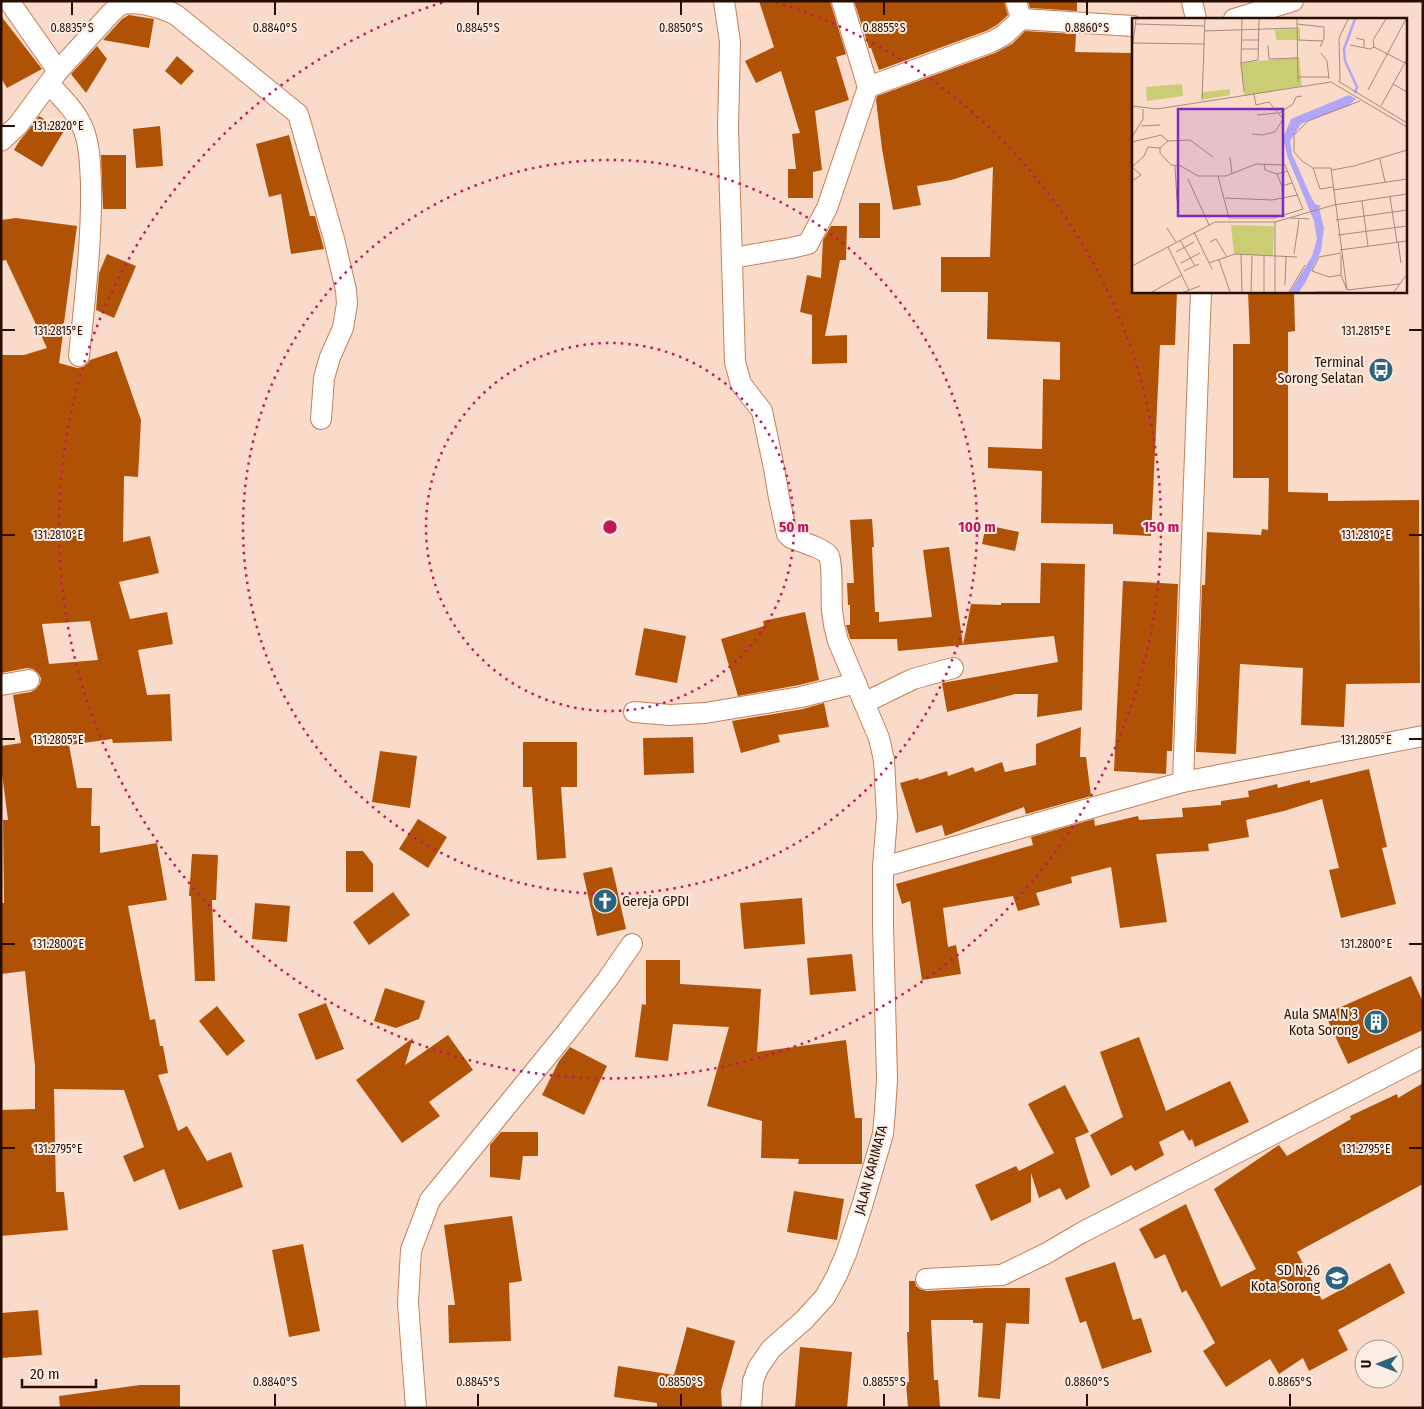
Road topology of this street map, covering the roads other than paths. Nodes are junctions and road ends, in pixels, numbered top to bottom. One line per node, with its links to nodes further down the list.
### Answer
1 (9, 1): 10 (street)
2 (724, 1): 13 (street)
3 (842, 1): 11 (street)
4 (1192, 1): 7 (street)
5 (1292, 1): 8 (street)
6 (1019, 10): 9 (street); 11 (street)
7 (1196, 18)
8 (1237, 18)
9 (1132, 26)
10 (54, 77): 12 (street); 15 (street); 16 (street)
11 (868, 87): 13 (street)
12 (1, 141)
13 (732, 258): 19 (street, JALAN KARIMATA)
14 (1201, 292): 24 (street)
15 (78, 356)
16 (321, 419)
17 (953, 668): 21 (street)
18 (29, 680): 20 (street)
19 (856, 683): 21 (street, JALAN KARIMATA); 22 (street)
20 (1, 685)
21 (864, 703): 25 (street, JALAN KARIMATA)
22 (634, 712)
23 (1423, 736): 24 (street)
24 (1183, 782): 25 (street)
25 (882, 867): 30 (street, JALAN KARIMATA)
26 (632, 944): 29 (street)
27 (1423, 1058): 28 (street)
28 (926, 1279)
29 (416, 1408)
30 (751, 1408)

